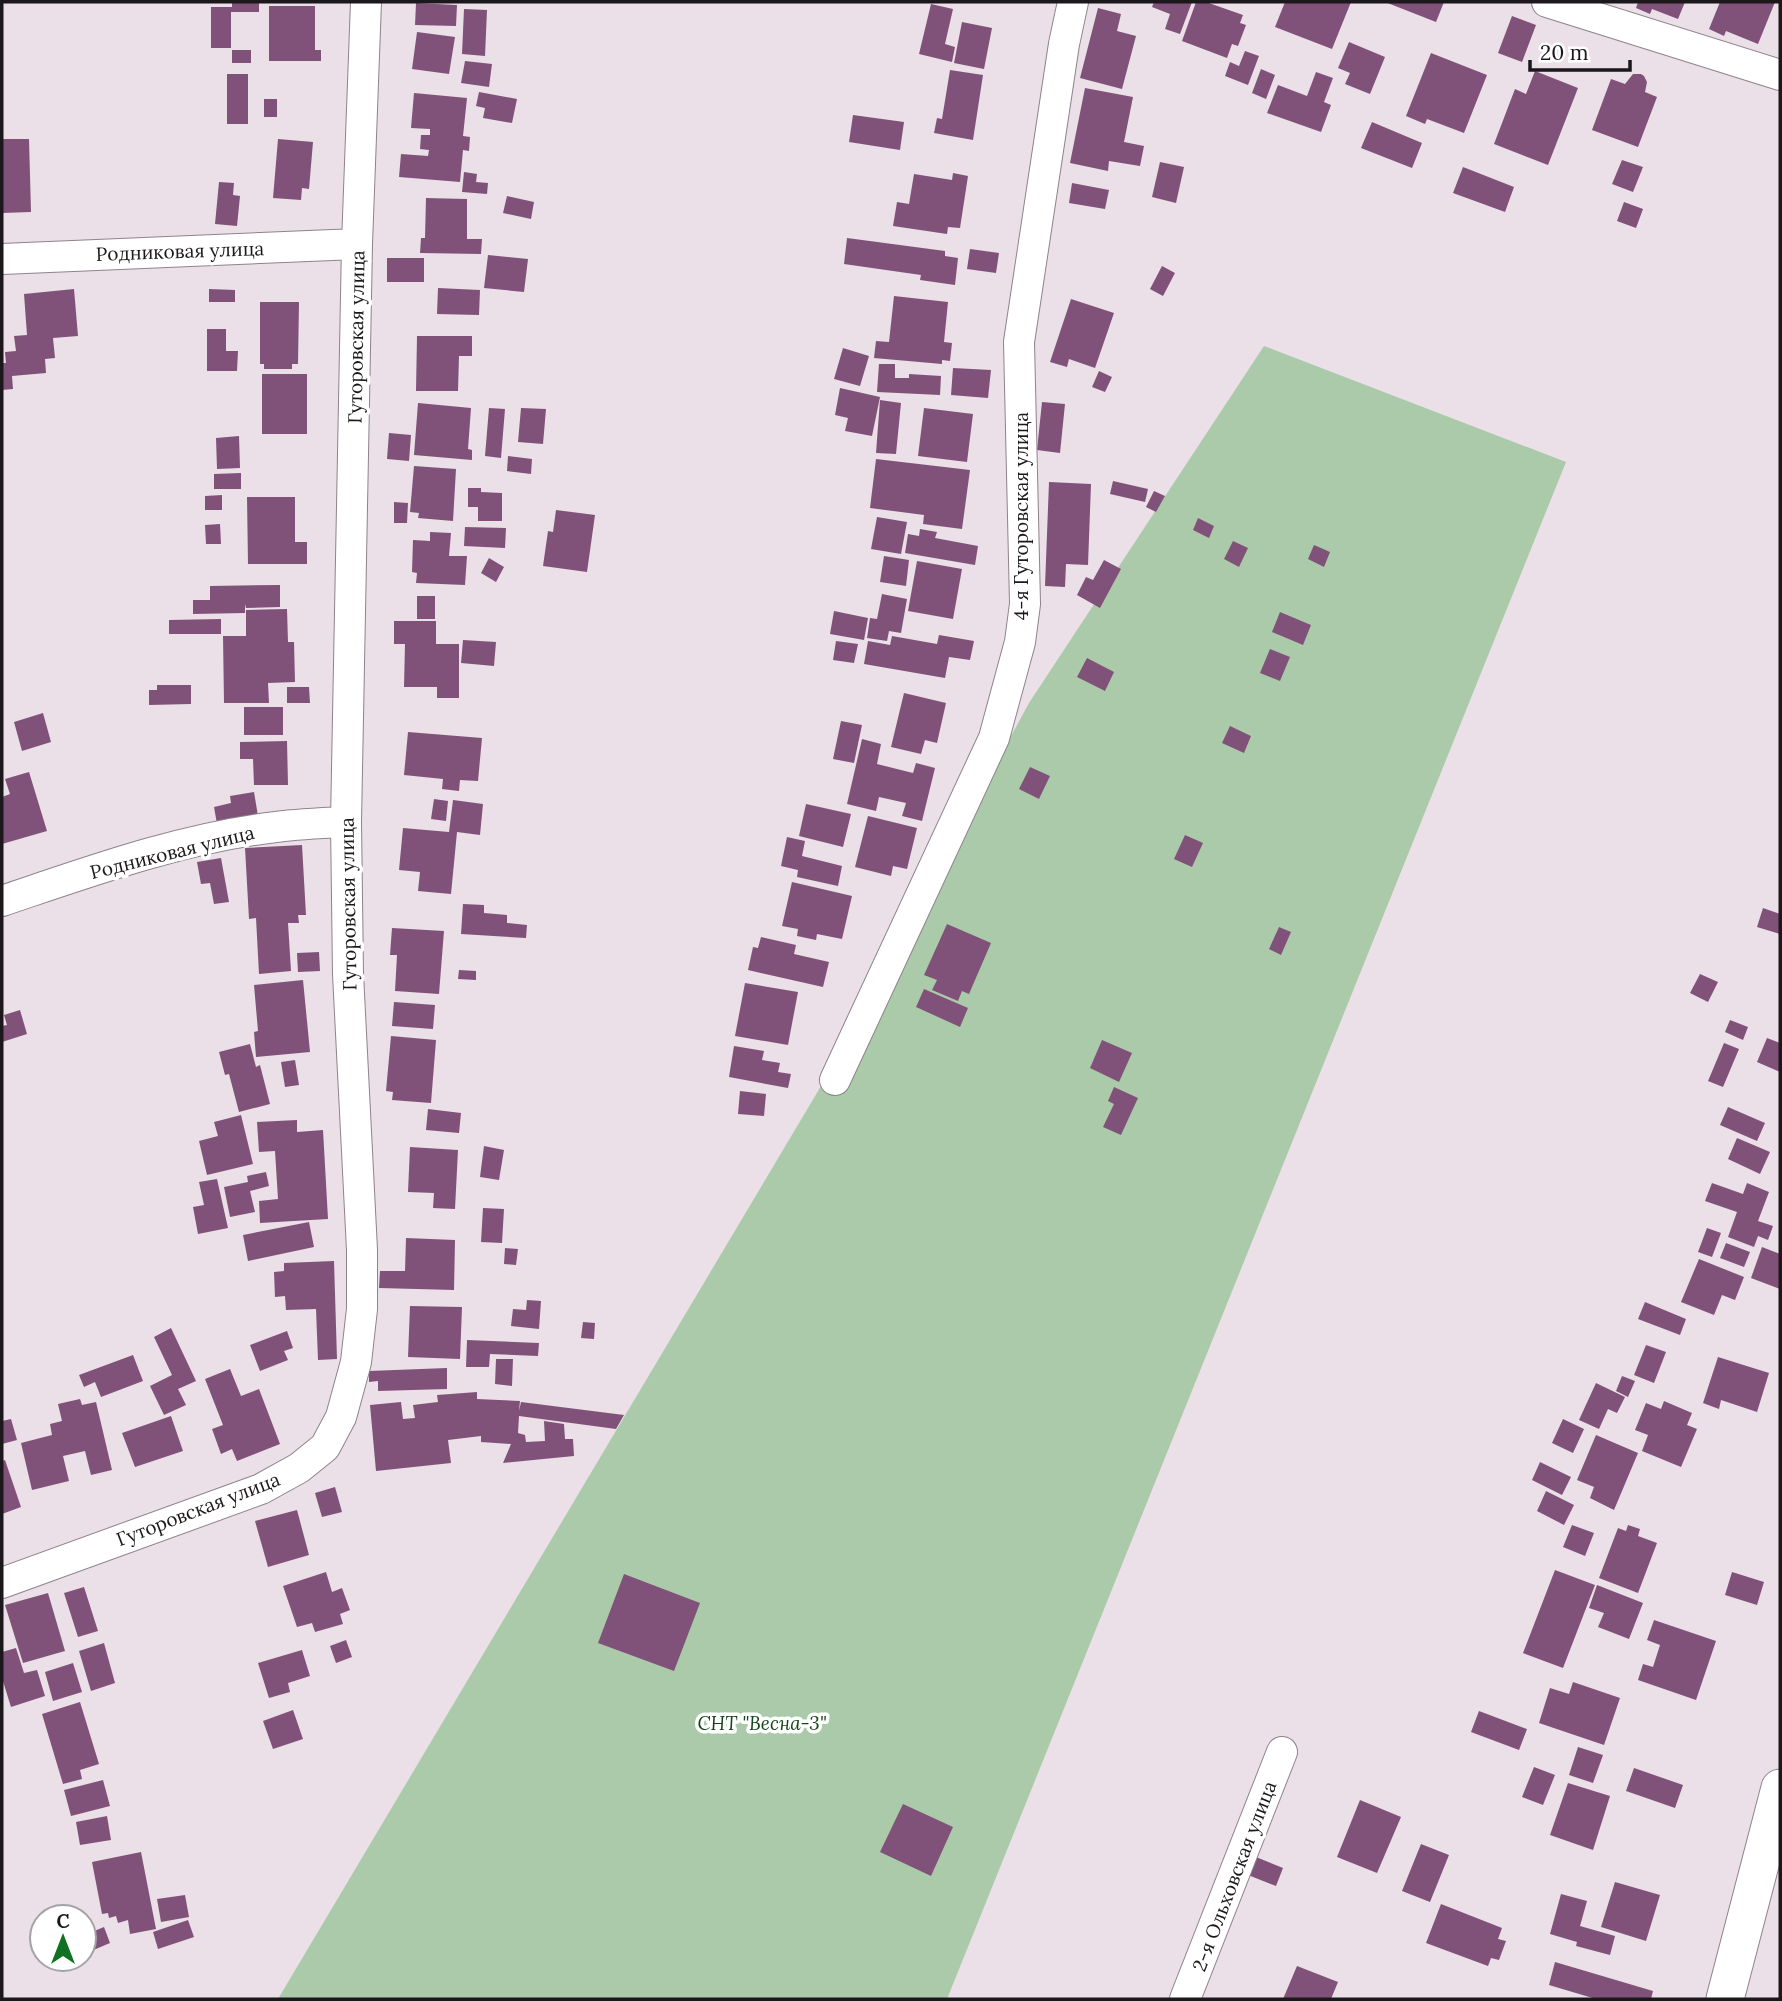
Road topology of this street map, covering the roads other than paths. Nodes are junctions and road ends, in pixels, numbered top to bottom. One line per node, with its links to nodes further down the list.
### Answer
1 (366, 2): 5 (street, Гуторовская улица)
2 (1073, 2): 9 (street, 4-я Гуторовская улица)
3 (1547, 2): 4 (street)
4 (1780, 75)
5 (358, 244): 6 (street, Родниковая улица); 7 (street, Гуторовская улица)
6 (2, 258)
7 (346, 822): 8 (street, Родниковая улица); 10 (street, Гуторовская улица)
8 (2, 901)
9 (835, 1080)
10 (2, 1583)
11 (1282, 1752): 13 (street, 2-я Ольховская улица)
12 (1779, 1800): 14 (street)
13 (1185, 1999)
14 (1725, 1999)

